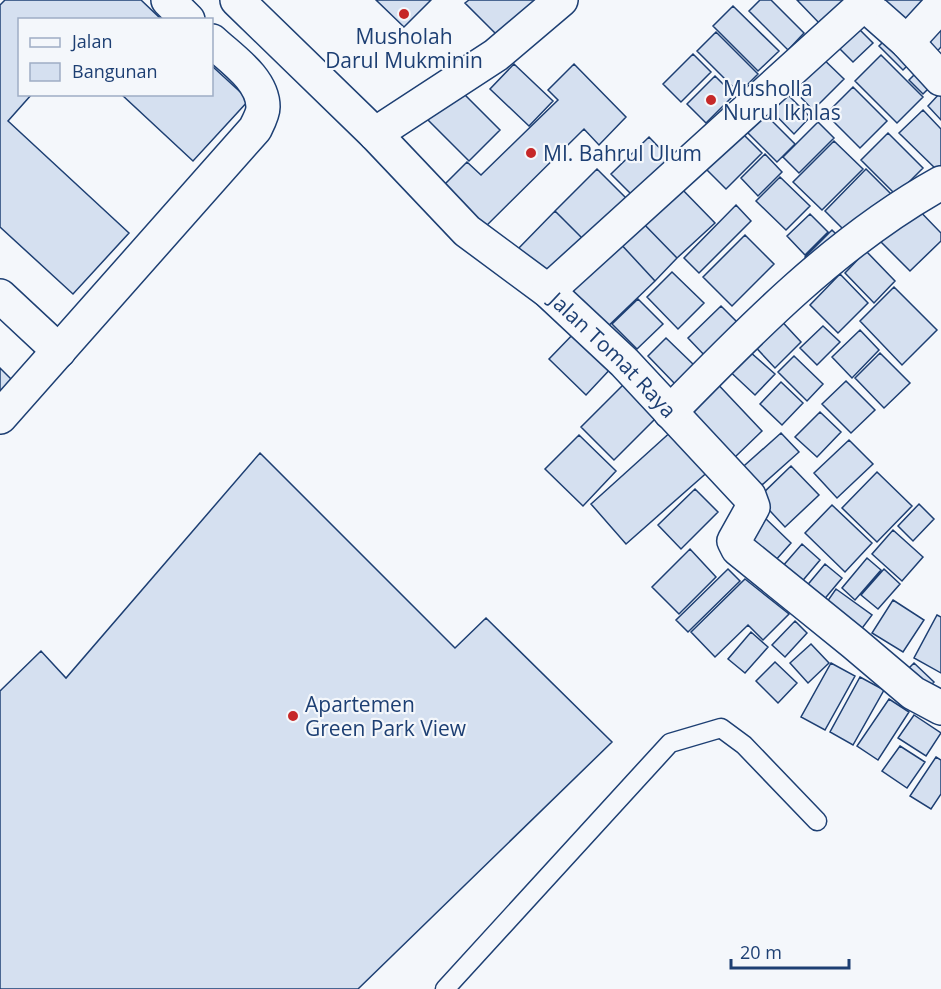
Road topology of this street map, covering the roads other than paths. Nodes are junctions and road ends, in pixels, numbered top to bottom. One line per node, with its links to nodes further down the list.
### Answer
1 (168, 0): 6 (street)
2 (237, 0): 10 (street, Jalan Tomat Raya)
3 (561, 0): 10 (street)
4 (866, 2): 8 (street); 12 (street)
5 (941, 5): 8 (street)
6 (186, 18)
7 (213, 42): 14 (street)
8 (907, 42): 9 (street)
9 (941, 79)
10 (375, 134): 12 (street, Jalan Tomat Raya)
11 (941, 183): 15 (street)
12 (548, 291): 15 (street, Jalan Tomat Raya)
13 (0, 296): 14 (street)
14 (59, 351): 16 (street)
15 (670, 412): 17 (street, Jalan Tomat Raya)
16 (0, 417)
17 (941, 708)
18 (817, 821): 19 (lane)
19 (446, 989)

